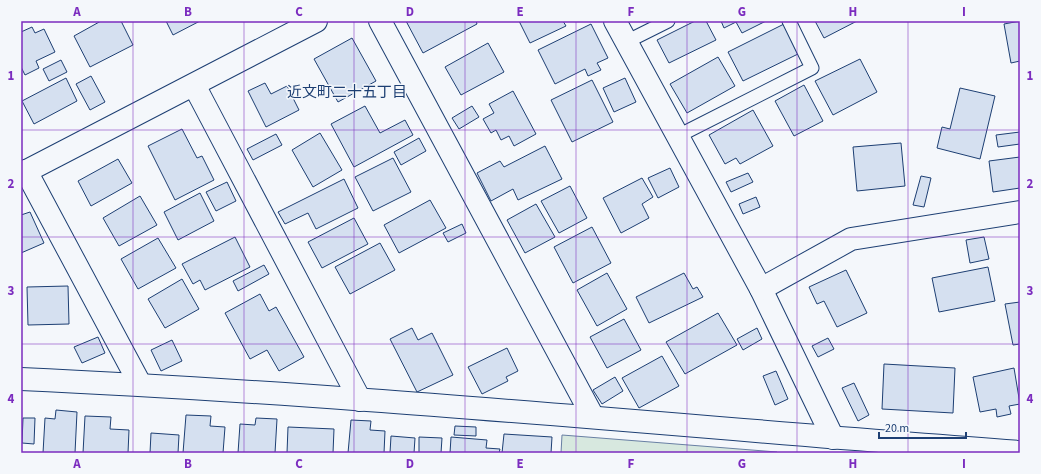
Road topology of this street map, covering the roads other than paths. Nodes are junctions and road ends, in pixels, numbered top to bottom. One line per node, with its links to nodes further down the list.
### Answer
1 (316, 21): 7 (street)
2 (380, 21): 15 (street)
3 (615, 21): 6 (street)
4 (668, 21): 6 (lane)
5 (789, 21): 8 (lane)
6 (626, 42): 8 (street)
7 (194, 85): 9 (street); 14 (street)
8 (678, 136): 11 (street)
9 (24, 173): 13 (street)
10 (1020, 212): 11 (street)
11 (761, 289): 16 (street)
12 (21, 379): 13 (street)
13 (140, 384): 14 (street)
14 (360, 400): 15 (street)
15 (593, 417): 16 (street)
16 (833, 438): 17 (street)
17 (1020, 452)

